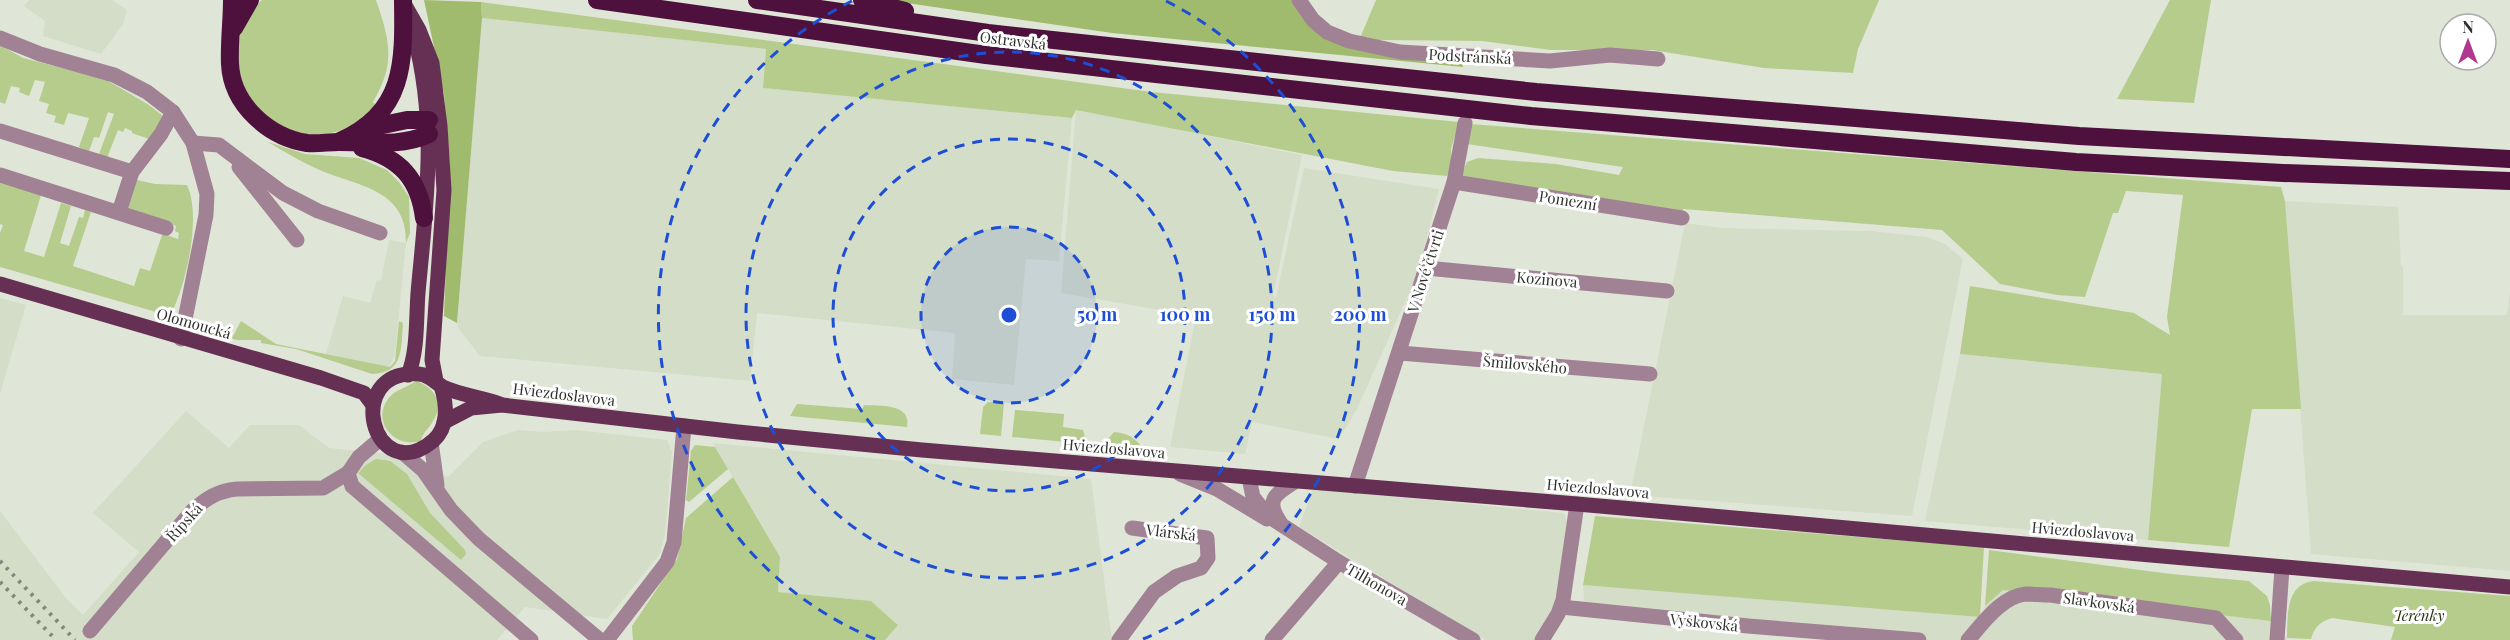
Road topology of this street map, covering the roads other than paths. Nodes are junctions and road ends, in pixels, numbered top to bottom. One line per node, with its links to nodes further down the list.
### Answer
1 (232, 0): 10 (highway)
2 (250, 0): 10 (highway)
3 (597, 0): 23 (highway, Ostravská)
4 (757, 0): 8 (highway, Ostravská)
5 (862, 0): 8 (highway)
6 (1299, 0): 11 (street, Podstránská)
7 (402, 1): 14 (highway); 16 (main road); 31 (main road)
8 (988, 33): 20 (highway, Ostravská)
9 (0, 38): 12 (street)
10 (231, 38): 17 (highway)
11 (1658, 59)
12 (173, 112): 18 (street); 21 (street)
13 (1465, 123): 24 (street, V Nové čtvrti)
14 (364, 129): 16 (highway); 17 (highway)
15 (0, 131): 21 (street)
16 (429, 134): 17 (highway); 28 (main road); 31 (main road)
17 (337, 142): 28 (highway)
18 (193, 143): 19 (street); 37 (street)
19 (232, 156): 25 (street); 26 (street)
20 (2510, 159)
21 (132, 172): 27 (street)
22 (0, 175): 27 (street)
23 (2510, 181)
24 (1454, 182): 29 (street, Pomezní); 34 (street, V Nové čtvrti)
25 (277, 189): 26 (street); 32 (street)
26 (270, 205): 33 (street)
27 (119, 212): 30 (street)
28 (424, 218): 40 (main road)
29 (1682, 218)
30 (166, 228)
31 (440, 231): 42 (main road)
32 (380, 233)
33 (297, 240)
34 (1426, 268): 36 (street, Kozinova); 38 (street, V Nové čtvrti)
35 (0, 284): 37 (main road, Olomoucká)
36 (1667, 291)
37 (181, 339): 41 (main road, Olomoucká)
38 (1400, 353): 39 (street, Šmilovského); 55 (street, V Nové čtvrti)
39 (1650, 374)
40 (408, 375): 42 (main road); 43 (main road)
41 (321, 378): 43 (main road); 44 (main road, Olomoucká)
42 (438, 383): 45 (main road); 46 (main road)
43 (385, 385): 44 (main road)
44 (373, 405): 48 (main road)
45 (502, 405): 46 (main road, Hviezdoslavova); 47 (main road, Hviezdoslavova)
46 (444, 422): 49 (main road)
47 (684, 426): 51 (main road, Hviezdoslavova); 67 (street)
48 (380, 439): 50 (main road); 52 (street, Řípská)
49 (431, 442): 50 (main road); 56 (street)
50 (402, 452): 56 (street)
51 (1171, 471): 53 (main road, Hviezdoslavova); 58 (street, Tilhonova)
52 (348, 473): 64 (street, Řípská); 65 (street)
53 (1249, 478): 54 (main road, Hviezdoslavova); 58 (street, Tilhonova)
54 (1296, 481): 55 (main road, Hviezdoslavova); 58 (street)
55 (1355, 486): 57 (main road, Hviezdoslavova)
56 (439, 494): 66 (street)
57 (1577, 504): 61 (main road, Hviezdoslavova); 63 (street)
58 (1284, 527): 60 (street, Tilhonova)
59 (1132, 528): 68 (street, Vlárská)
60 (1339, 562): 69 (street); 70 (street, Tilhonova)
61 (2282, 568): 62 (main road, Hviezdoslavova); 75 (street)
62 (2510, 587)
63 (1561, 607): 71 (street); 72 (street, Vyškovská)
64 (90, 631)
65 (531, 640)
66 (600, 640)
67 (607, 640)
68 (1119, 640)
69 (1272, 640)
70 (1473, 640)
71 (1542, 640)
72 (1919, 640)
73 (1968, 640): 74 (street, Slavkovská)
74 (2236, 640)
75 (2277, 640)

